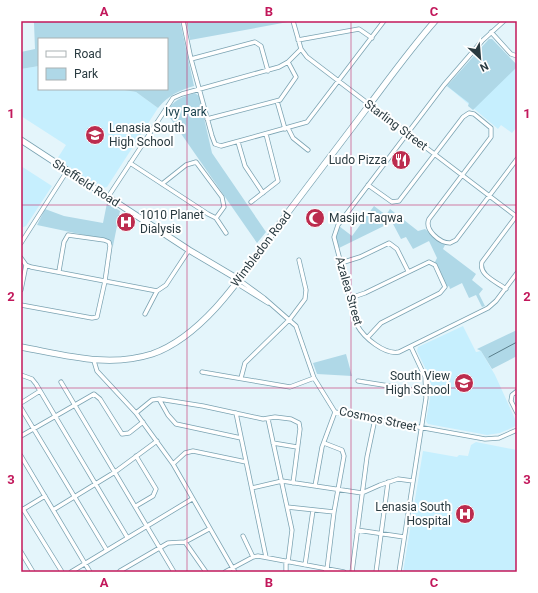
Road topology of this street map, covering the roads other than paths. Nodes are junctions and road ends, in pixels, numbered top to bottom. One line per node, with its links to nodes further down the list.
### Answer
1 (183, 21): 11 (street)
2 (293, 21): 8 (street, Starling Street)
3 (384, 21): 7 (street)
4 (435, 21): 17 (street, Wimbledon Road)
5 (504, 21): 6 (street, Azalea Street)
6 (491, 32): 10 (street); 20 (street, Azalea Street)
7 (372, 38): 8 (street); 14 (street)
8 (298, 40): 9 (street, Starling Street)
9 (301, 49): 12 (street); 14 (street, Starling Street)
10 (517, 56)
11 (191, 59): 13 (street); 15 (street)
12 (288, 62): 13 (street); 16 (street)
13 (268, 71): 15 (street)
14 (340, 81): 17 (street, Starling Street); 19 (street)
15 (199, 89): 18 (street); 27 (street)
16 (277, 101): 18 (street); 19 (street)
17 (369, 105): 20 (street, Starling Street); 49 (street, Wimbledon Road)
18 (207, 119): 23 (street)
19 (286, 129): 21 (street); 24 (street)
20 (407, 133): 25 (street, Starling Street); 31 (street, Azalea Street)
21 (266, 134): 23 (street); 32 (street)
22 (21, 140): 28 (street, Sheffield Road)
23 (238, 142): 32 (street)
24 (308, 150)
25 (435, 154): 29 (street, Starling Street); 29 (street); 31 (street)
26 (517, 159): 33 (street)
27 (130, 163): 30 (street); 34 (street)
28 (67, 170): 34 (street, Sheffield Road); 39 (street)
29 (462, 175): 33 (street, Starling Street); 33 (street)
30 (162, 184): 37 (street); 37 (street)
31 (368, 185): 43 (street, Azalea Street)
32 (264, 193): 35 (street)
33 (489, 196): 36 (street, Starling Street)
34 (108, 197): 40 (street, Sheffield Road)
35 (251, 202)
36 (517, 216): 50 (street)
37 (216, 218): 38 (street)
38 (226, 233)
39 (21, 243)
40 (189, 250): 49 (street, Sheffield Road); 52 (street)
41 (21, 258): 44 (street)
42 (299, 260): 56 (street)
43 (341, 263): 46 (street); 53 (street, Azalea Street)
44 (26, 265): 45 (street); 51 (street)
45 (59, 271): 48 (street); 48 (street)
46 (408, 271): 53 (street); 57 (street)
47 (517, 273): 50 (street, Azalea Street)
48 (106, 281): 52 (street); 54 (street)
49 (237, 281): 56 (street, Cosmos Street); 60 (street, Wimbledon Road)
50 (506, 289): 59 (street, Azalea Street)
51 (21, 290)
52 (157, 291): 55 (street)
53 (350, 298): 57 (street, Azalea Street)
54 (21, 305)
55 (145, 314)
56 (290, 319): 63 (street); 64 (street, Cosmos Street)
57 (368, 337): 59 (street, Azalea Street)
58 (21, 347): 60 (street, Wimbledon Road)
59 (411, 347): 69 (street)
60 (94, 361): 75 (street)
61 (202, 372): 63 (street)
62 (21, 375): 68 (street)
63 (242, 378): 64 (street)
64 (314, 378): 74 (street, Cosmos Street)
65 (358, 381): 69 (street)
66 (61, 382): 72 (street)
67 (517, 390): 77 (street)
68 (40, 391): 71 (street); 78 (street)
69 (427, 392): 83 (street)
70 (159, 399): 75 (street); 76 (street); 86 (street)
71 (21, 403)
72 (74, 404): 78 (street); 81 (street); 95 (street)
73 (21, 408): 82 (street)
74 (335, 412): 80 (street, Cosmos Street); 89 (street)
75 (136, 413): 81 (street)
76 (236, 413): 79 (street); 86 (street)
77 (517, 413)
78 (54, 416): 82 (street); 100 (street)
79 (268, 419): 88 (street); 90 (street)
80 (375, 419): 83 (street, Cosmos Street); 104 (street)
81 (143, 422): 87 (street)
82 (34, 428): 85 (street); 106 (street)
83 (421, 428): 84 (street, Cosmos Street); 97 (street)
84 (517, 430)
85 (21, 436)
86 (241, 438): 93 (street)
87 (156, 441): 92 (street); 94 (street)
88 (273, 443): 90 (street); 96 (street)
89 (324, 443): 101 (street); 103 (street)
90 (297, 447): 99 (street)
91 (21, 456): 105 (street)
92 (136, 456): 95 (street); 108 (street)
93 (246, 462): 94 (street); 102 (street)
94 (173, 464): 107 (street)
95 (115, 472): 100 (street); 108 (street)
96 (282, 481): 99 (street); 102 (street); 109 (street)
97 (414, 481): 98 (street); 120 (street)
98 (388, 482): 104 (street); 117 (street)
99 (293, 483): 101 (street)
100 (95, 485): 106 (street); 119 (street)
101 (315, 486): 103 (street)
102 (252, 488): 126 (street)
103 (338, 490): 104 (street); 113 (street)
104 (362, 493): 116 (street)
105 (45, 496): 110 (street); 111 (street)
106 (75, 496): 111 (street); 123 (street)
107 (192, 499): 114 (street); 115 (street)
108 (136, 506): 114 (street)
109 (287, 507): 112 (street); 127 (street)
110 (22, 510): 134 (street)
111 (53, 510): 128 (street)
112 (313, 510): 113 (street); 129 (street)
113 (334, 512): 132 (street)
114 (148, 526): 119 (street); 122 (street)
115 (209, 529): 121 (street); 130 (street)
116 (357, 530): 117 (street); 143 (street)
117 (380, 533): 120 (street); 144 (street)
118 (243, 536): 125 (street)
119 (127, 537): 123 (street)
120 (404, 537): 145 (street)
121 (185, 542): 122 (street); 138 (street)
122 (160, 547): 131 (street); 137 (street)
123 (106, 549): 128 (street)
124 (21, 552): 133 (street)
125 (253, 557): 126 (street); 130 (street)
126 (266, 557): 127 (street)
127 (287, 562): 129 (street); 141 (street)
128 (84, 563): 135 (street); 136 (street)
129 (305, 565): 132 (street)
130 (233, 567): 139 (street); 140 (street)
131 (120, 571)
132 (326, 571): 142 (street)
133 (33, 572)
134 (62, 572)
135 (71, 572)
136 (90, 572)
137 (174, 572)
138 (206, 572)
139 (225, 572)
140 (235, 572)
141 (286, 572)
142 (344, 572)
143 (352, 572)
144 (376, 572)
145 (399, 572)

